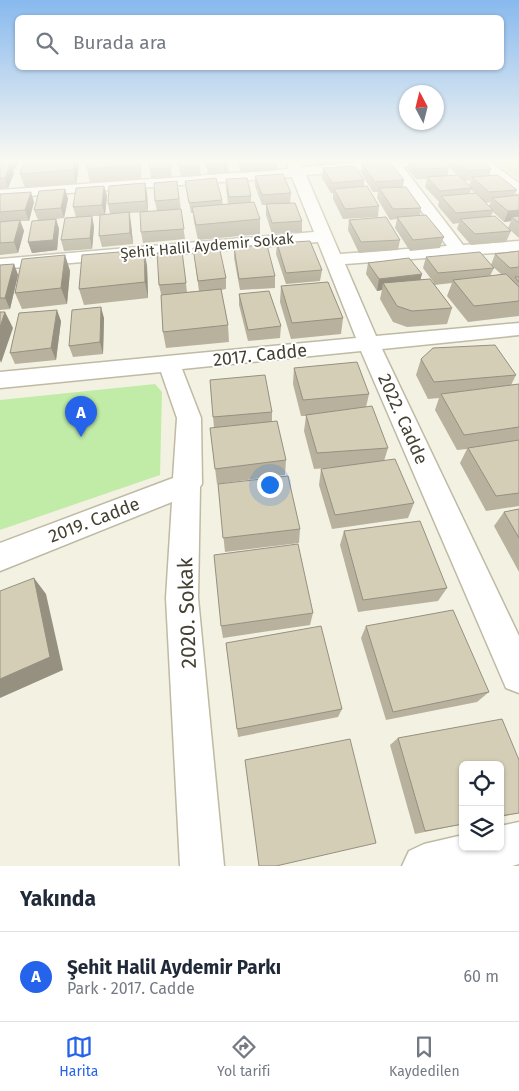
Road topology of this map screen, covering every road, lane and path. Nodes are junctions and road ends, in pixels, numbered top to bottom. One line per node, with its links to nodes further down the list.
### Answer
1 (310, 201): 3 (street, 2022. Cadde)
2 (422, 201): 5 (street)
3 (324, 236): 6 (street, 2022. Cadde); 7 (street, Şehit Halil Aydemir Sokak)
4 (519, 246): 5 (street)
5 (459, 251): 6 (street)
6 (334, 260): 9 (street, 2022. Cadde)
7 (0, 264)
8 (519, 329): 9 (street, 2017. Cadde)
9 (369, 344): 10 (street, 2017. Cadde); 14 (street, 2022. Cadde)
10 (169, 364): 11 (street, 2017. Cadde); 12 (street, 2020. Sokak)
11 (0, 380)
12 (188, 484): 13 (street, 2019. Cadde); 16 (street, 2020. Sokak)
13 (0, 557)
14 (519, 675)
15 (519, 844): 17 (street)
16 (202, 866)
17 (424, 866)

